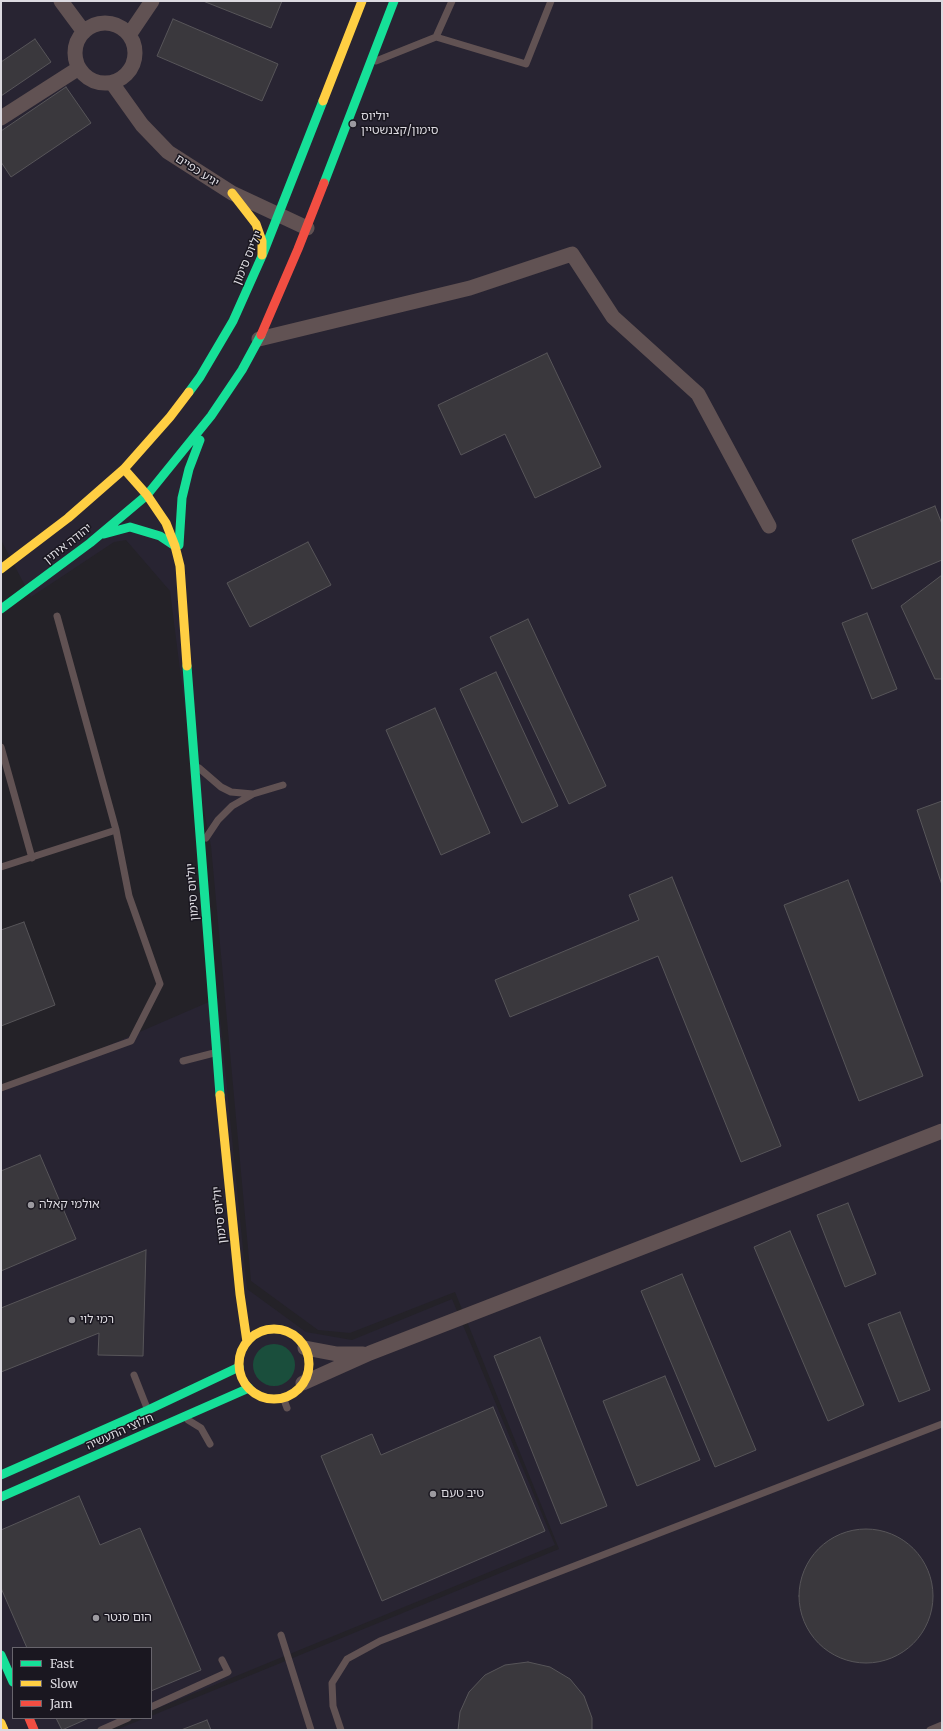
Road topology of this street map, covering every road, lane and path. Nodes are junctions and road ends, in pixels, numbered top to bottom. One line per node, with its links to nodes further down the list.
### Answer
1 (61, 1): 7 (street)
2 (152, 1): 8 (street)
3 (362, 1): 15 (street, יוליוס סימון)
4 (394, 1): 10 (street)
5 (452, 1): 9 (lane)
6 (551, 1): 9 (lane)
7 (84, 32): 8 (street); 11 (street)
8 (129, 35): 12 (street)
9 (436, 37): 10 (lane)
10 (370, 63): 16 (street)
11 (79, 68): 12 (street); 13 (street)
12 (112, 83): 14 (street, יגיע כפיים)
13 (1, 118)
14 (232, 193): 15 (street, יגיע כפיים); 17 (street)
15 (279, 216): 16 (street, יגיע כפיים); 17 (street, יוליוס סימון)
16 (307, 228): 18 (street)
17 (262, 256): 20 (street, יוליוס סימון)
18 (258, 339): 19 (street); 22 (street)
19 (210, 416): 21 (street); 25 (street)
20 (124, 469): 21 (street, יוליוס סימון); 26 (street, יהודה איתין)
21 (147, 494): 23 (street, יהודה איתין); 24 (street, יוליוס סימון)
22 (769, 526)
23 (90, 543): 24 (street); 27 (street, יהודה איתין)
24 (175, 546): 25 (street, יוליוס סימון)
25 (180, 566): 30 (street, יוליוס סימון)
26 (1, 569)
27 (1, 609)
28 (57, 616): 33 (lane)
29 (1, 747): 35 (lane)
30 (196, 764): 32 (lane); 34 (street, יוליוס סימון)
31 (283, 785): 32 (lane)
32 (253, 794): 34 (lane)
33 (116, 830): 35 (lane); 39 (lane)
34 (202, 851): 37 (street, יוליוס סימון)
35 (32, 858): 36 (lane)
36 (1, 867)
37 (216, 1052): 38 (lane); 41 (street, יוליוס סימון)
38 (183, 1061)
39 (1, 1088)
40 (942, 1131): 47 (street)
41 (240, 1294): 42 (street, יוליוס סימון); 45 (street, יוליוס סימון)
42 (252, 1312)
43 (264, 1321): 44 (street)
44 (277, 1329): 45 (street); 46 (street)
45 (247, 1342): 48 (street)
46 (305, 1348): 47 (street); 50 (street)
47 (370, 1353): 50 (street)
48 (239, 1367): 51 (street); 54 (street, חלוצי התעשיה)
49 (134, 1375): 54 (lane)
50 (303, 1383): 52 (street)
51 (249, 1388): 52 (street); 55 (street, חלוצי התעשיה)
52 (283, 1397): 53 (lane)
53 (287, 1408)
54 (148, 1410): 58 (street, חלוצי התעשיה)
55 (174, 1421): 57 (lane); 59 (street, חלוצי התעשיה)
56 (942, 1424): 73 (lane)
57 (210, 1444)
58 (1, 1475)
59 (3, 1496)
60 (281, 1635): 72 (lane)
61 (1, 1655): 63 (street)
62 (222, 1660): 64 (lane)
63 (12, 1680)
64 (152, 1708)
65 (29, 1719): 70 (street)
66 (126, 1719): 71 (lane)
67 (1, 1722): 69 (street)
68 (942, 1725): 74 (lane)
69 (4, 1730)
70 (34, 1730)
71 (101, 1730)
72 (311, 1730)
73 (341, 1730)
74 (930, 1730)

